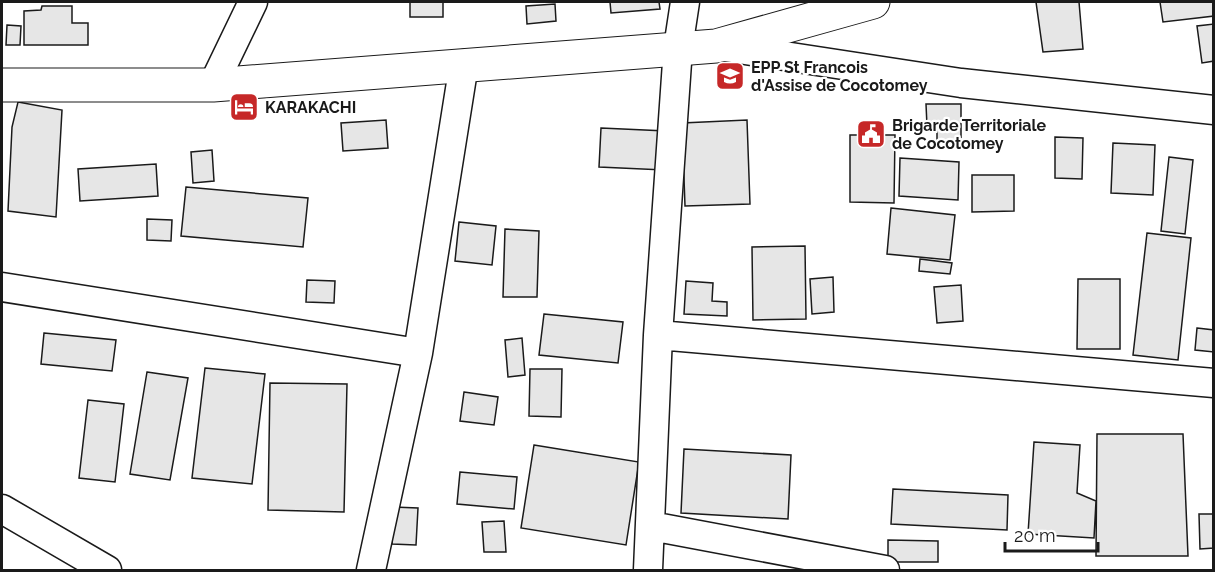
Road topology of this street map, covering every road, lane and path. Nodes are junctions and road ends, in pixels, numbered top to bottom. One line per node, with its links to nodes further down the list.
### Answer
1 (253, 2): 8 (street)
2 (685, 2): 5 (street)
3 (873, 2): 4 (main road)
4 (716, 46): 5 (main road); 9 (street)
5 (678, 48): 6 (main road); 11 (street)
6 (464, 64): 8 (main road); 12 (street)
7 (2, 85): 8 (main road)
8 (213, 85)
9 (1214, 110)
10 (2, 287): 12 (street)
11 (658, 335): 13 (street); 15 (street)
12 (418, 353): 17 (street)
13 (1214, 383)
14 (2, 509): 16 (street)
15 (651, 526): 18 (street); 19 (street)
16 (107, 570)
17 (371, 570)
18 (648, 570)
19 (885, 570)

